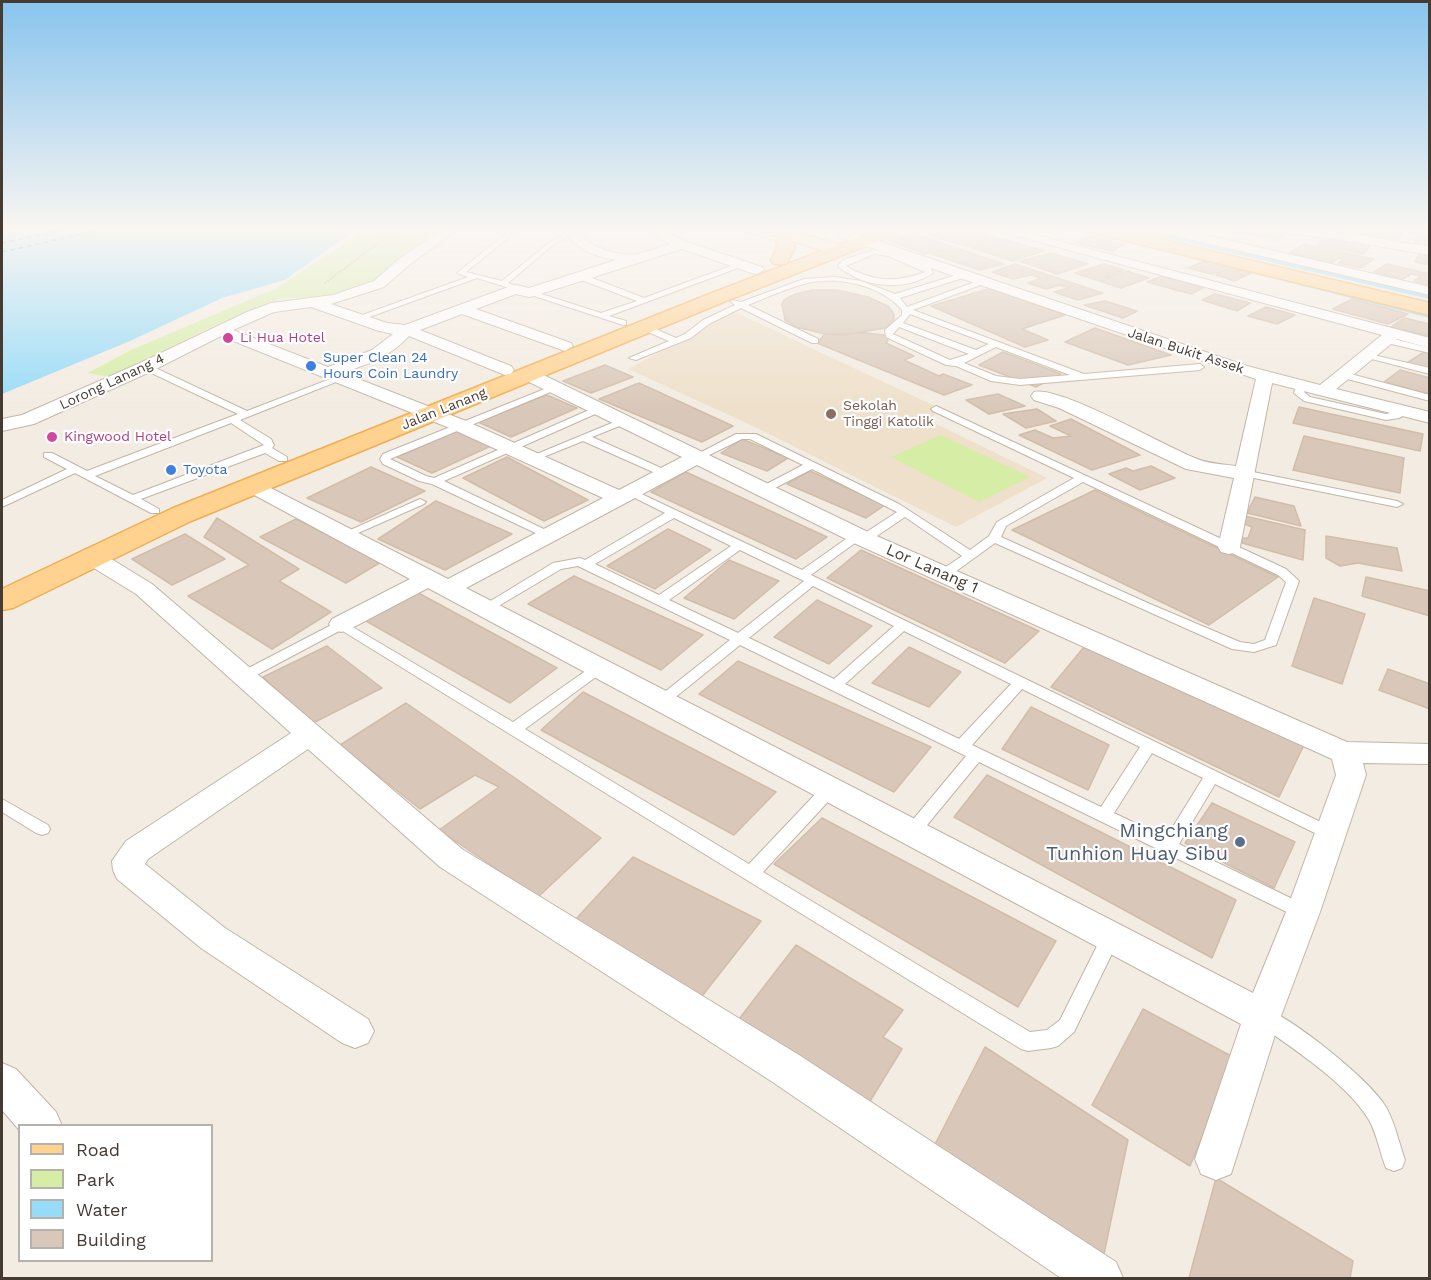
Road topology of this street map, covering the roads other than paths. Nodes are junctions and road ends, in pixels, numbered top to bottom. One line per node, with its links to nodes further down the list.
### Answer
1 (364, 290): 17 (street, Lorong Lanang 4)
2 (438, 290): 26 (lane)
3 (511, 290): 23 (street)
4 (521, 290): 27 (lane)
5 (615, 290): 19 (lane)
6 (681, 290): 19 (lane)
7 (699, 290): 27 (main road, Jalan Lanang)
8 (751, 290): 20 (main road, Jalan Lanang)
9 (772, 290): 20 (lane)
10 (883, 290): 18 (lane)
11 (917, 290): 18 (lane)
12 (960, 290): 25 (lane)
13 (1009, 290): 49 (street, Jalan Bukit Assek)
14 (1219, 290): 31 (street)
15 (1350, 290): 24 (main road)
16 (1374, 290): 21 (main road)
17 (313, 296): 22 (street, Lorong Lanang 4); 26 (street, Lor Lanang 1)
18 (895, 297): 25 (lane)
19 (645, 301): 27 (lane)
20 (730, 301): 27 (main road, Jalan Lanang); 32 (lane); 33 (lane)
21 (1430, 303)
22 (288, 305): 29 (street, Lorong Lanang 4); 34 (street)
23 (461, 309): 30 (street); 37 (street)
24 (1430, 309)
25 (906, 310): 28 (lane); 36 (lane)
26 (358, 318): 30 (street, Lor Lanang 1)
27 (623, 322): 32 (lane); 37 (main road, Jalan Lanang); 46 (main road, Jalan Lanang)
28 (899, 324): 39 (lane); 42 (lane)
29 (219, 330): 44 (street, Lorong Lanang 4); 48 (street)
30 (406, 330): 34 (street); 46 (street, Lor Lanang 1)
31 (1390, 337): 35 (street); 38 (lane); 40 (street)
32 (676, 340): 41 (lane)
33 (815, 341)
34 (394, 342): 48 (street)
35 (1430, 343)
36 (996, 344): 39 (lane); 50 (lane)
37 (565, 346): 46 (main road, Jalan Lanang)
38 (1430, 351)
39 (977, 354): 42 (lane)
40 (1367, 355): 45 (lane); 47 (street)
41 (633, 358)
42 (957, 363): 50 (lane)
43 (1200, 366): 50 (lane)
44 (146, 367): 60 (lane); 62 (street, Lorong Lanang 4)
45 (1430, 371)
46 (516, 372): 52 (street, Lor Lanang 1); 58 (main road, Jalan Lanang)
47 (1343, 375): 53 (street); 55 (lane)
48 (334, 376): 58 (street); 60 (lane)
49 (1264, 377): 51 (street, Jalan Bukit Assek); 76 (street)
50 (1086, 378)
51 (1301, 386): 53 (street, Jalan Bukit Assek); 59 (lane)
52 (555, 388): 56 (street, Lor Lanang 1); 66 (lane)
53 (1323, 391): 59 (street, Jalan Bukit Assek)
54 (1040, 396): 76 (street)
55 (1430, 398)
56 (599, 409): 64 (street, Lor Lanang 1); 69 (lane)
57 (936, 409): 79 (lane)
58 (422, 410): 66 (street); 70 (main road, Jalan Lanang); 81 (main road, Jalan Lanang)
59 (1406, 412): 61 (street, Jalan Bukit Assek)
60 (246, 414): 63 (lane)
61 (1430, 418)
62 (27, 420): 65 (street, Lorong Lanang 4); 67 (lane)
63 (233, 420): 70 (lane); 78 (lane)
64 (624, 421): 68 (lane); 72 (street, Lor Lanang 1)
65 (2, 425)
66 (459, 425): 69 (street); 80 (lane)
67 (2, 430)
68 (583, 437): 73 (lane); 77 (lane)
69 (509, 447): 73 (street); 80 (lane)
70 (275, 454): 84 (lane); 88 (main road, Jalan Lanang)
71 (48, 455): 75 (lane)
72 (697, 457): 74 (lane); 77 (street); 82 (street, Lor Lanang 1)
73 (532, 458): 83 (street)
74 (812, 465): 82 (lane); 89 (lane)
75 (75, 469): 78 (lane); 86 (lane)
76 (1243, 473): 87 (lane); 96 (street)
77 (666, 474): 83 (street)
78 (87, 475): 84 (lane)
79 (1082, 478): 94 (lane); 96 (lane)
80 (435, 481): 92 (lane)
81 (252, 486): 91 (street); 98 (main road, Jalan Lanang)
82 (763, 490): 93 (street, Lor Lanang 1)
83 (625, 495): 90 (lane); 92 (street)
84 (132, 499): 88 (lane)
85 (420, 502): 91 (lane)
86 (2, 504)
87 (1397, 504)
88 (155, 511): 102 (main road, Jalan Lanang)
89 (904, 512): 93 (lane); 97 (lane)
90 (674, 513): 95 (lane); 99 (lane)
91 (345, 535): 103 (street)
92 (548, 535): 103 (street)
93 (861, 537): 100 (street, Lor Lanang 1); 101 (lane)
94 (994, 538): 96 (lane); 97 (lane)
95 (740, 545): 101 (lane); 104 (lane)
96 (1229, 547)
97 (969, 555): 100 (lane)
98 (92, 557): 105 (main road, Jalan Lanang); 111 (street)
99 (587, 564): 104 (lane); 106 (lane)
100 (944, 574): 119 (street, Lor Lanang 1)
101 (807, 578): 108 (lane); 109 (lane)
102 (2, 583)
103 (438, 584): 106 (street); 107 (street)
104 (660, 600): 109 (lane)
105 (2, 601)
106 (485, 608): 110 (street)
107 (341, 624): 111 (lane); 115 (lane)
108 (903, 625): 112 (lane); 113 (lane)
109 (740, 639): 113 (lane); 114 (lane)
110 (599, 668): 114 (street); 115 (lane)
111 (244, 676): 116 (street)
112 (1021, 682): 117 (lane); 118 (lane)
113 (836, 685): 118 (lane)
114 (662, 701): 122 (street)
115 (514, 729): 129 (lane)
116 (310, 734): 133 (street); 138 (street)
117 (1150, 746): 121 (lane); 124 (lane)
118 (969, 750): 124 (lane); 126 (lane)
119 (1343, 752): 120 (street); 127 (street)
120 (1430, 754)
121 (1212, 776): 127 (lane); 128 (lane)
122 (830, 789): 126 (street); 129 (lane)
123 (2, 805): 125 (lane)
124 (1104, 815): 128 (lane)
125 (42, 830)
126 (912, 832): 131 (street)
127 (1329, 833): 130 (street)
128 (1169, 847): 130 (lane)
129 (751, 873): 131 (lane)
130 (1303, 912): 132 (street)
131 (1111, 936): 132 (street)
132 (1262, 1016): 136 (street); 137 (lane)
133 (355, 1031)
134 (2, 1082): 135 (street)
135 (41, 1124)
136 (1216, 1160)
137 (1394, 1160)
138 (1100, 1278)

